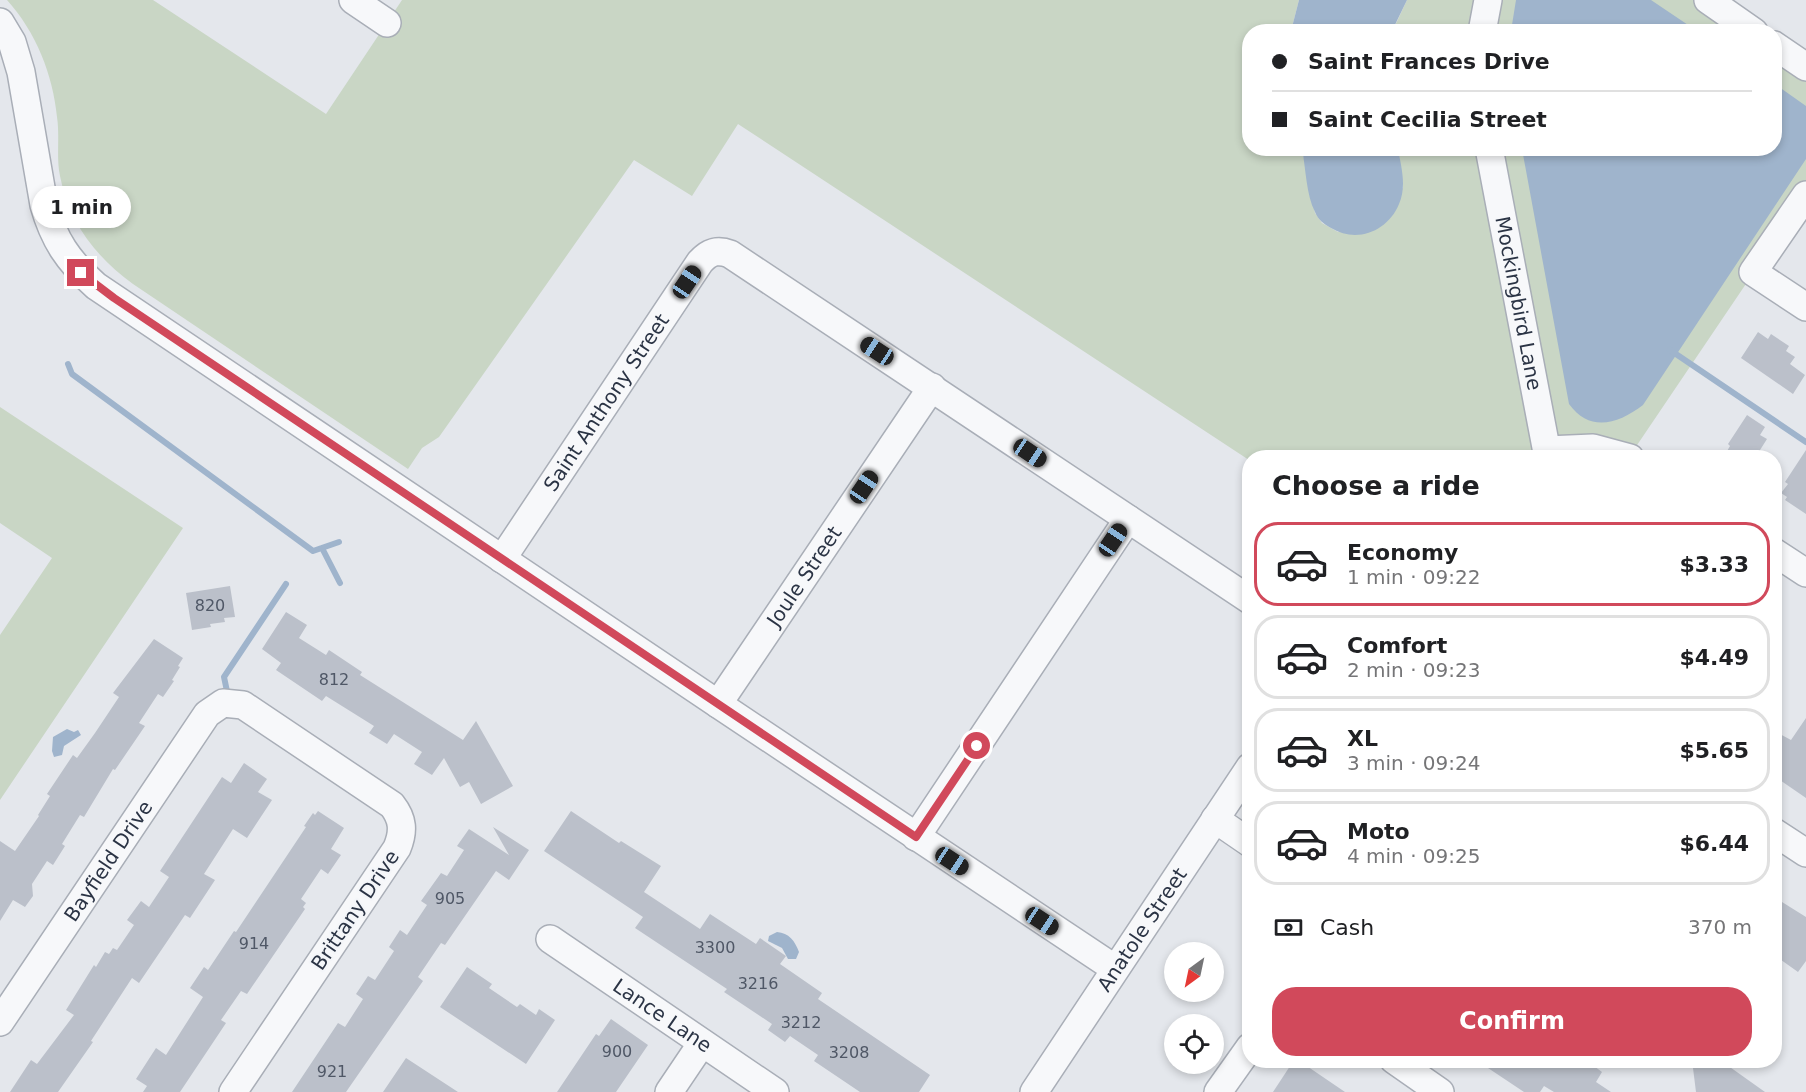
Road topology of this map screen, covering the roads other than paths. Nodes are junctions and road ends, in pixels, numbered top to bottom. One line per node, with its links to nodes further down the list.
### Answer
1 (353, 0): 5 (street)
2 (1488, 0): 6 (street)
3 (1708, 0): 7 (street)
4 (0, 22): 19 (street)
5 (387, 23)
6 (1484, 24)
7 (1742, 24)
8 (1782, 50): 9 (street)
9 (1806, 67)
10 (1491, 156): 14 (street, Mockingbird Lane)
11 (1806, 195): 12 (street)
12 (1806, 308)
13 (932, 387): 17 (street); 19 (street, Saint Anthony Street); 22 (street, Joule Street)
14 (1547, 450)
15 (1578, 450): 16 (street)
16 (1600, 450)
17 (1128, 519): 21 (street); 26 (street)
18 (1782, 557): 20 (street)
19 (502, 559): 22 (street)
20 (1806, 573)
21 (1242, 595)
22 (718, 704): 26 (street)
23 (218, 705): 32 (street, Bayfield Drive); 36 (street, Brittany Drive)
24 (1242, 779): 25 (street, Anatole Street)
25 (1215, 819): 28 (street); 31 (street, Anatole Street)
26 (916, 837): 31 (street)
27 (1782, 837): 29 (street)
28 (1242, 838)
29 (1806, 853)
30 (550, 939): 33 (street, Lance Lane)
31 (1114, 968): 39 (street, Anatole Street)
32 (0, 1022)
33 (702, 1043): 37 (street); 38 (street, Lance Lane)
34 (1242, 1058): 40 (street)
35 (1406, 1068): 41 (street)
36 (233, 1092)
37 (669, 1092)
38 (775, 1092)
39 (1034, 1092)
40 (1218, 1092)
41 (1440, 1092)

